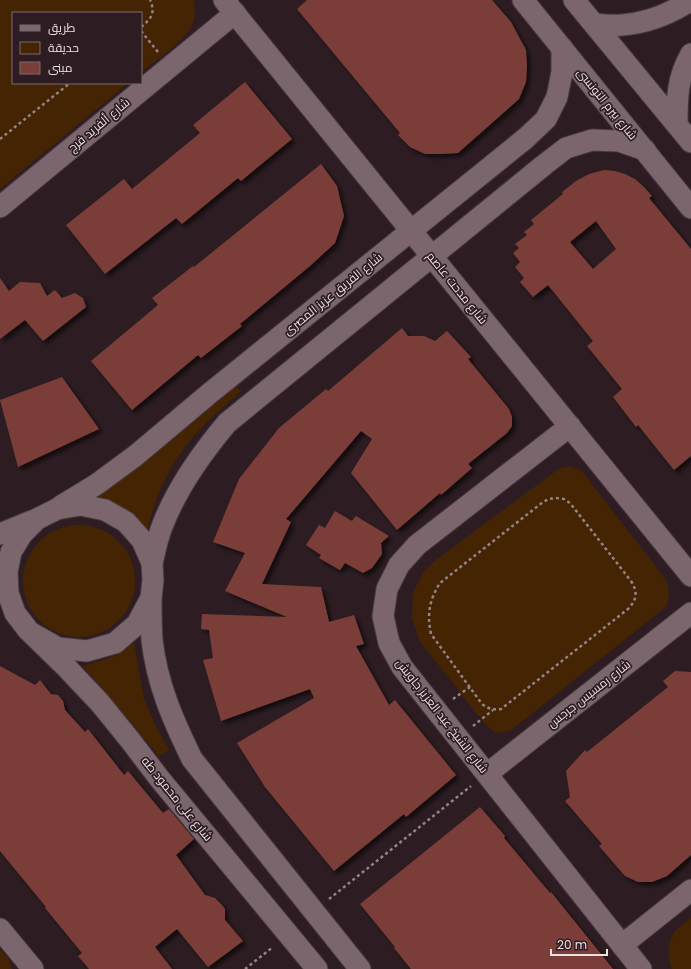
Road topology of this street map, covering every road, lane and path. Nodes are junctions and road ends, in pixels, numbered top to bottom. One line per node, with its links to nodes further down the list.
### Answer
1 (150, 0): 7 (path)
2 (523, 0): 9 (street, شارع بيرم التونسى)
3 (574, 0): 6 (street)
4 (691, 0): 6 (street)
5 (230, 7): 11 (street, شارع ألفريد فرج); 19 (street, شارع مدحت عاصم)
6 (594, 24): 13 (street)
7 (142, 26)
8 (142, 32): 11 (path)
9 (562, 48): 16 (street, شارع بيرم التونسى); 19 (street, شارع الفريق عزيز المصرى)
10 (691, 54): 13 (street)
11 (170, 66): 17 (street, شارع ألفريد فرج)
12 (69, 84): 14 (path)
13 (677, 125): 15 (street)
14 (0, 139)
15 (691, 142)
16 (645, 150): 18 (street, شارع بيرم التونسى); 20 (street)
17 (0, 207)
18 (691, 208)
19 (411, 231): 20 (street, شارع مدحت عاصم); 22 (street, شارع الفريق عزيز المصرى)
20 (432, 256): 21 (street, شارع مدحت عاصم); 25 (street)
21 (570, 426): 26 (street, شارع مدحت عاصم); 32 (street, شارع الشيخ عبد العزيز جاويش)
22 (57, 509): 23 (street); 25 (street)
23 (37, 519): 24 (street); 30 (street)
24 (0, 534)
25 (152, 563): 27 (street)
26 (691, 576)
27 (151, 598): 30 (street); 35 (street)
28 (691, 613): 33 (street, شارع رمسيس جرجس)
29 (0, 616): 30 (street)
30 (30, 632): 37 (street, شارع على محمود طه)
31 (493, 710): 31 (path); 32 (path)
32 (457, 737): 33 (street, شارع الشيخ عبد العزيز جاويش)
33 (487, 774): 35 (path); 38 (street, شارع الشيخ عبد العزيز جاويش)
34 (691, 890): 38 (street)
35 (313, 911): 42 (street)
36 (0, 929): 39 (street)
37 (289, 935): 40 (path); 41 (street, شارع على محمود طه)
38 (622, 945): 43 (street, شارع الشيخ عبد العزيز جاويش)
39 (33, 969)
40 (245, 969)
41 (316, 969)
42 (360, 969)
43 (641, 969)

